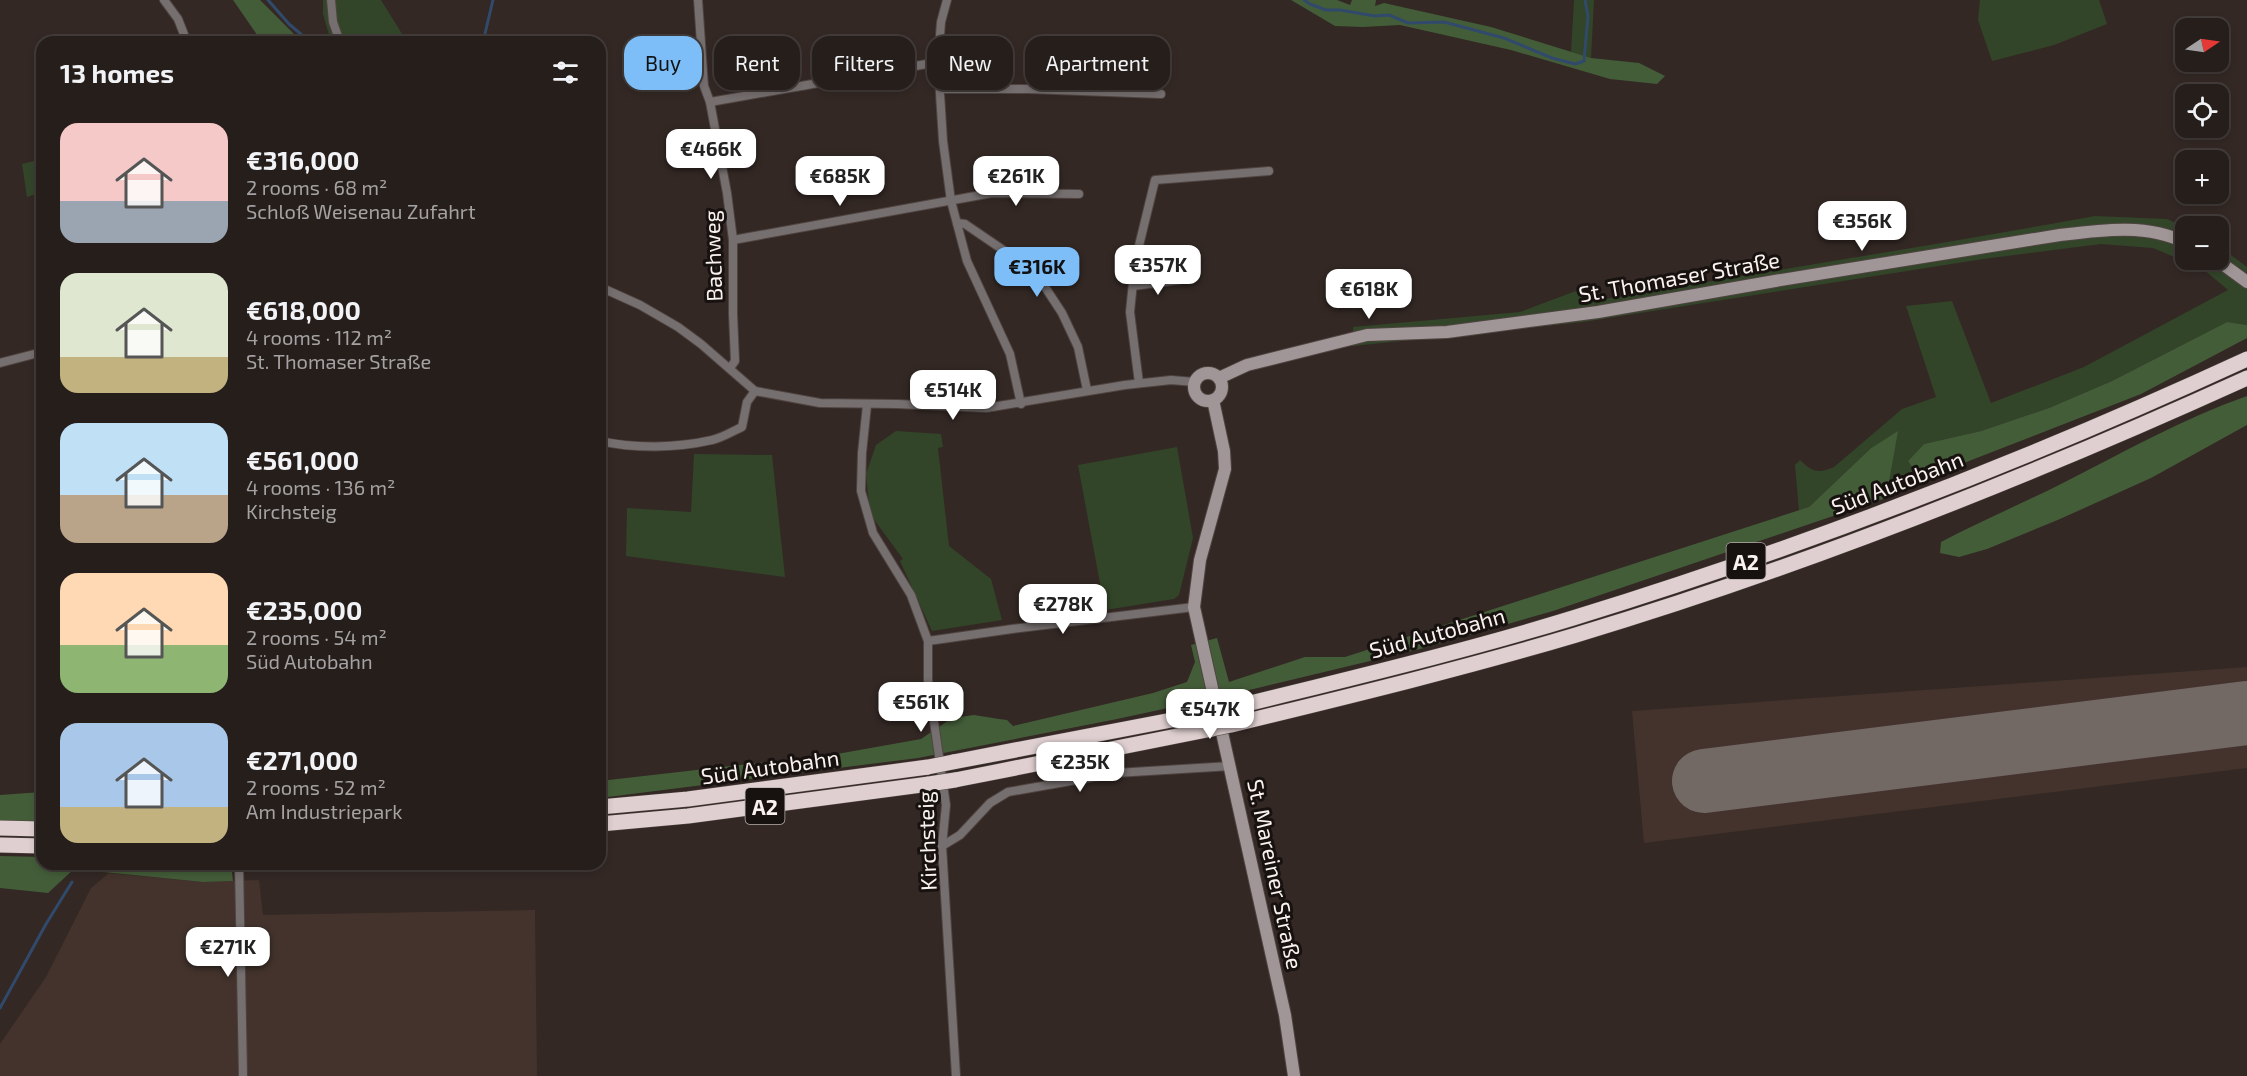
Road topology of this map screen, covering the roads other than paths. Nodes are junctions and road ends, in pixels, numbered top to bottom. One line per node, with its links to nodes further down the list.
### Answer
1 (164, 0): 5 (street)
2 (331, 0): 6 (street)
3 (698, 0): 12 (street, Bachweg)
4 (946, 0): 7 (street)
5 (185, 36)
6 (338, 36)
7 (940, 36)
8 (927, 64): 12 (street)
9 (1013, 89): 11 (street)
10 (940, 90): 15 (street)
11 (1161, 94)
12 (710, 102): 18 (street, Bachweg)
13 (1269, 171): 22 (street)
14 (1079, 194): 15 (street)
15 (951, 201): 16 (street); 18 (street)
16 (957, 223): 32 (street); 35 (street)
17 (2175, 239): 28 (main road, St. Thomaser Straße)
18 (733, 240): 27 (street, Bachweg)
19 (2229, 269): 21 (main road)
20 (1179, 280): 22 (street)
21 (2247, 282)
22 (1133, 286): 31 (street)
23 (606, 290): 27 (street)
24 (36, 354): 26 (street)
25 (2247, 359): 41 (highway, Süd Autobahn / A2, bridge)
26 (0, 363)
27 (730, 368): 33 (street)
28 (1219, 378): 30 (main road); 34 (main road)
29 (2247, 378): 42 (highway, Süd Autobahn / A2, bridge)
30 (1195, 382): 31 (street); 34 (main road)
31 (1139, 383): 32 (street)
32 (1087, 390): 35 (street)
33 (755, 391): 36 (street); 37 (street)
34 (1213, 400): 38 (main road, St. Mareiner Straße)
35 (1022, 404): 36 (street)
36 (867, 405): 39 (street, Kirchsteig)
37 (606, 442)
38 (1194, 607): 39 (street); 40 (main road, St. Mareiner Straße)
39 (928, 641): 47 (street, Kirchsteig)
40 (1231, 766): 47 (street); 51 (main road, St. Mareiner Straße)
41 (606, 806)
42 (606, 823)
43 (0, 828): 44 (highway)
44 (36, 829)
45 (0, 845): 46 (highway)
46 (36, 846)
47 (942, 846): 50 (street, Kirchsteig)
48 (239, 870): 49 (street)
49 (243, 1076)
50 (956, 1076)
51 (1294, 1076)

